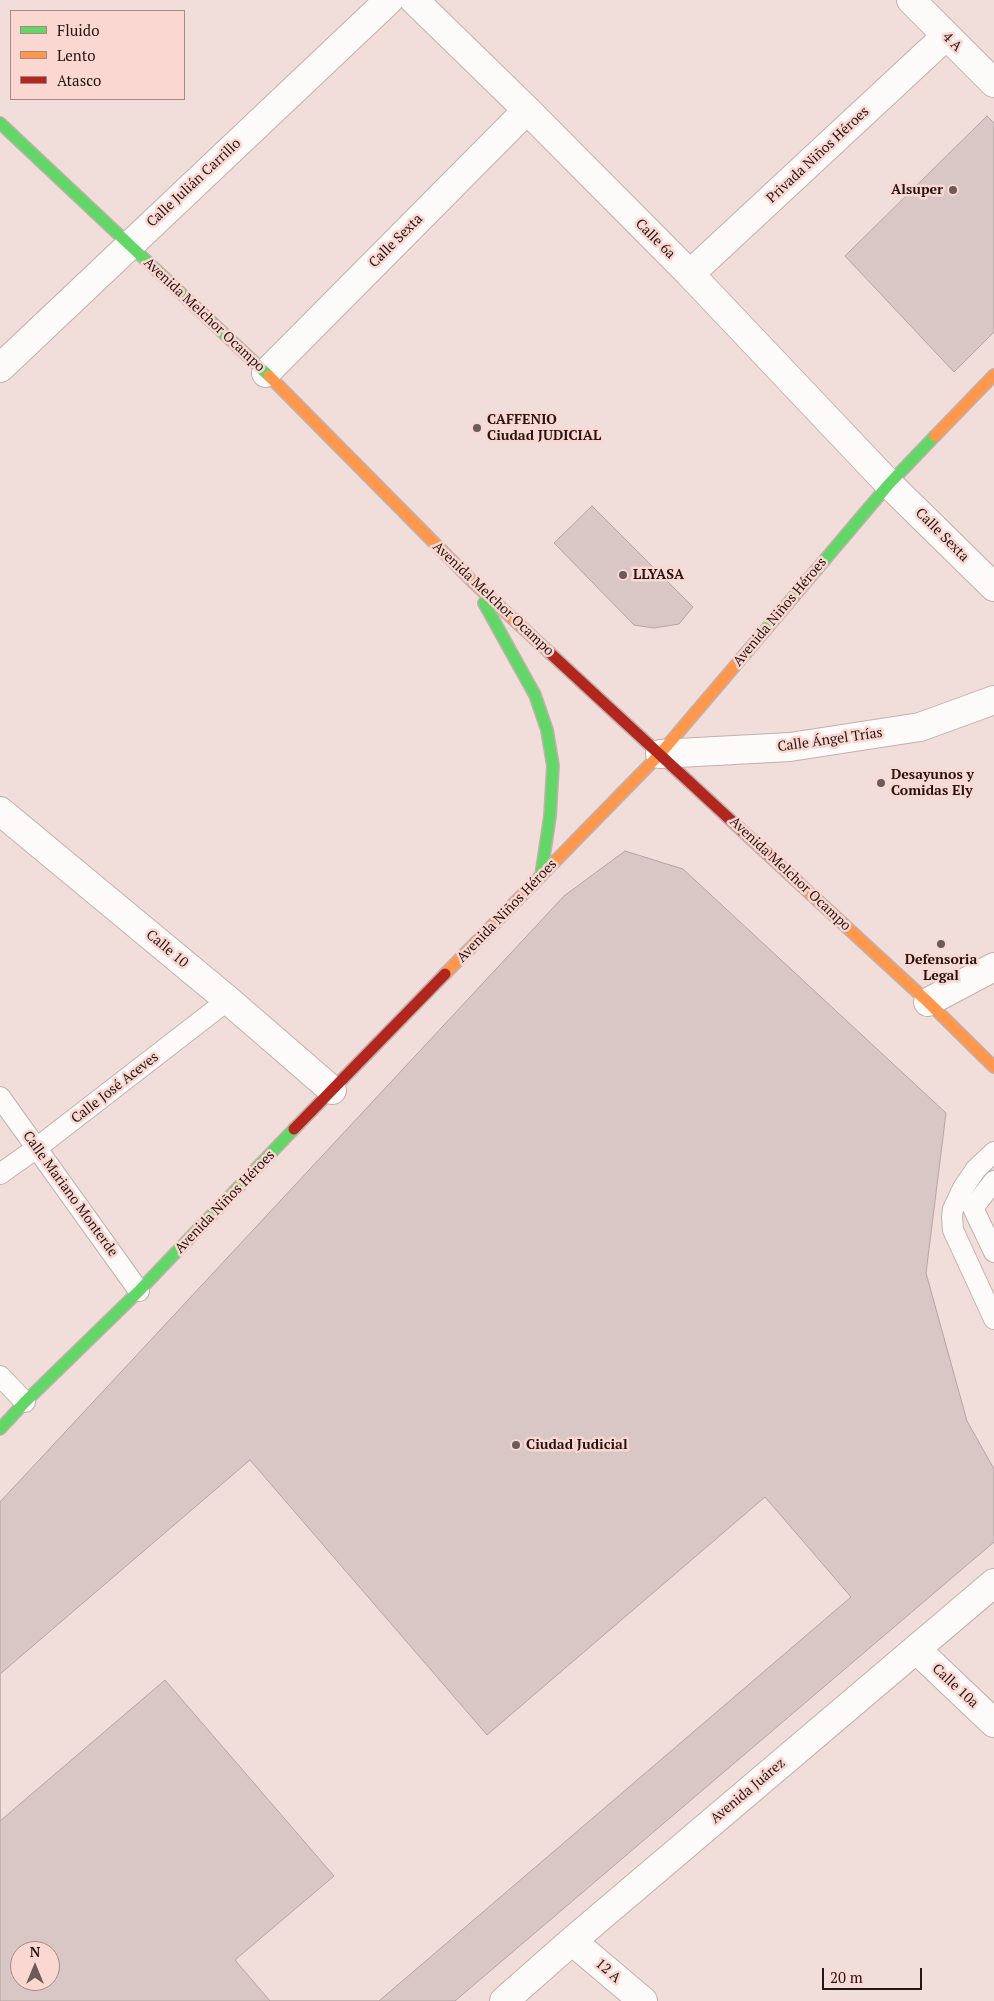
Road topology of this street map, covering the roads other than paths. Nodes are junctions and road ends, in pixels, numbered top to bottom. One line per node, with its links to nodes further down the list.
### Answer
1 (389, 0): 8 (street, Calle Julián Carrillo)
2 (414, 0): 6 (street, Calle 6a)
3 (911, 0): 4 (street, 4 A)
4 (946, 36): 5 (street, 4 A); 9 (street, Privada Niños Héroes)
5 (994, 83)
6 (527, 110): 9 (street, Calle 6a); 11 (street, Calle Sexta)
7 (0, 122): 8 (main road, Avenida Melchor Ocampo)
8 (128, 245): 10 (street, Calle Julián Carrillo); 11 (main road, Avenida Melchor Ocampo)
9 (690, 274): 13 (street, Calle 6a)
10 (0, 368)
11 (266, 373): 14 (main road, Avenida Melchor Ocampo)
12 (994, 375): 13 (main road, Avenida Niños Héroes)
13 (889, 484): 15 (street, Calle Sexta); 17 (main road, Avenida Niños Héroes)
14 (472, 582): 17 (main road, Avenida Melchor Ocampo); 19 (main road)
15 (994, 587)
16 (994, 700): 17 (street, Calle Ángel Trías)
17 (660, 754): 19 (main road, Avenida Niños Héroes); 22 (main road, Avenida Melchor Ocampo)
18 (0, 811): 21 (street, Calle 10)
19 (541, 876): 24 (main road, Avenida Niños Héroes)
20 (994, 967): 22 (street)
21 (228, 1000): 24 (street, Calle 10); 26 (lane, Calle José Aceves)
22 (928, 1002): 23 (main road, Avenida Melchor Ocampo)
23 (994, 1068)
24 (332, 1090): 31 (main road, Avenida Niños Héroes)
25 (0, 1097): 26 (lane, Calle Mariano Monterde)
26 (38, 1148): 28 (lane, Calle José Aceves); 31 (lane, Calle Mariano Monterde)
27 (994, 1152): 32 (lane)
28 (0, 1174)
29 (994, 1182): 30 (lane)
30 (994, 1252)
31 (139, 1290): 34 (main road, Avenida Niños Héroes)
32 (994, 1319)
33 (0, 1376): 34 (lane)
34 (25, 1402): 35 (main road, Avenida Niños Héroes)
35 (0, 1429)
36 (994, 1583): 37 (street, Avenida Juárez)
37 (916, 1648): 38 (street, Calle 10a); 39 (street, Avenida Juárez)
38 (994, 1723)
39 (572, 1941): 40 (street, Avenida Juárez); 41 (street, 12 A)
40 (504, 2001)
41 (643, 2001)

